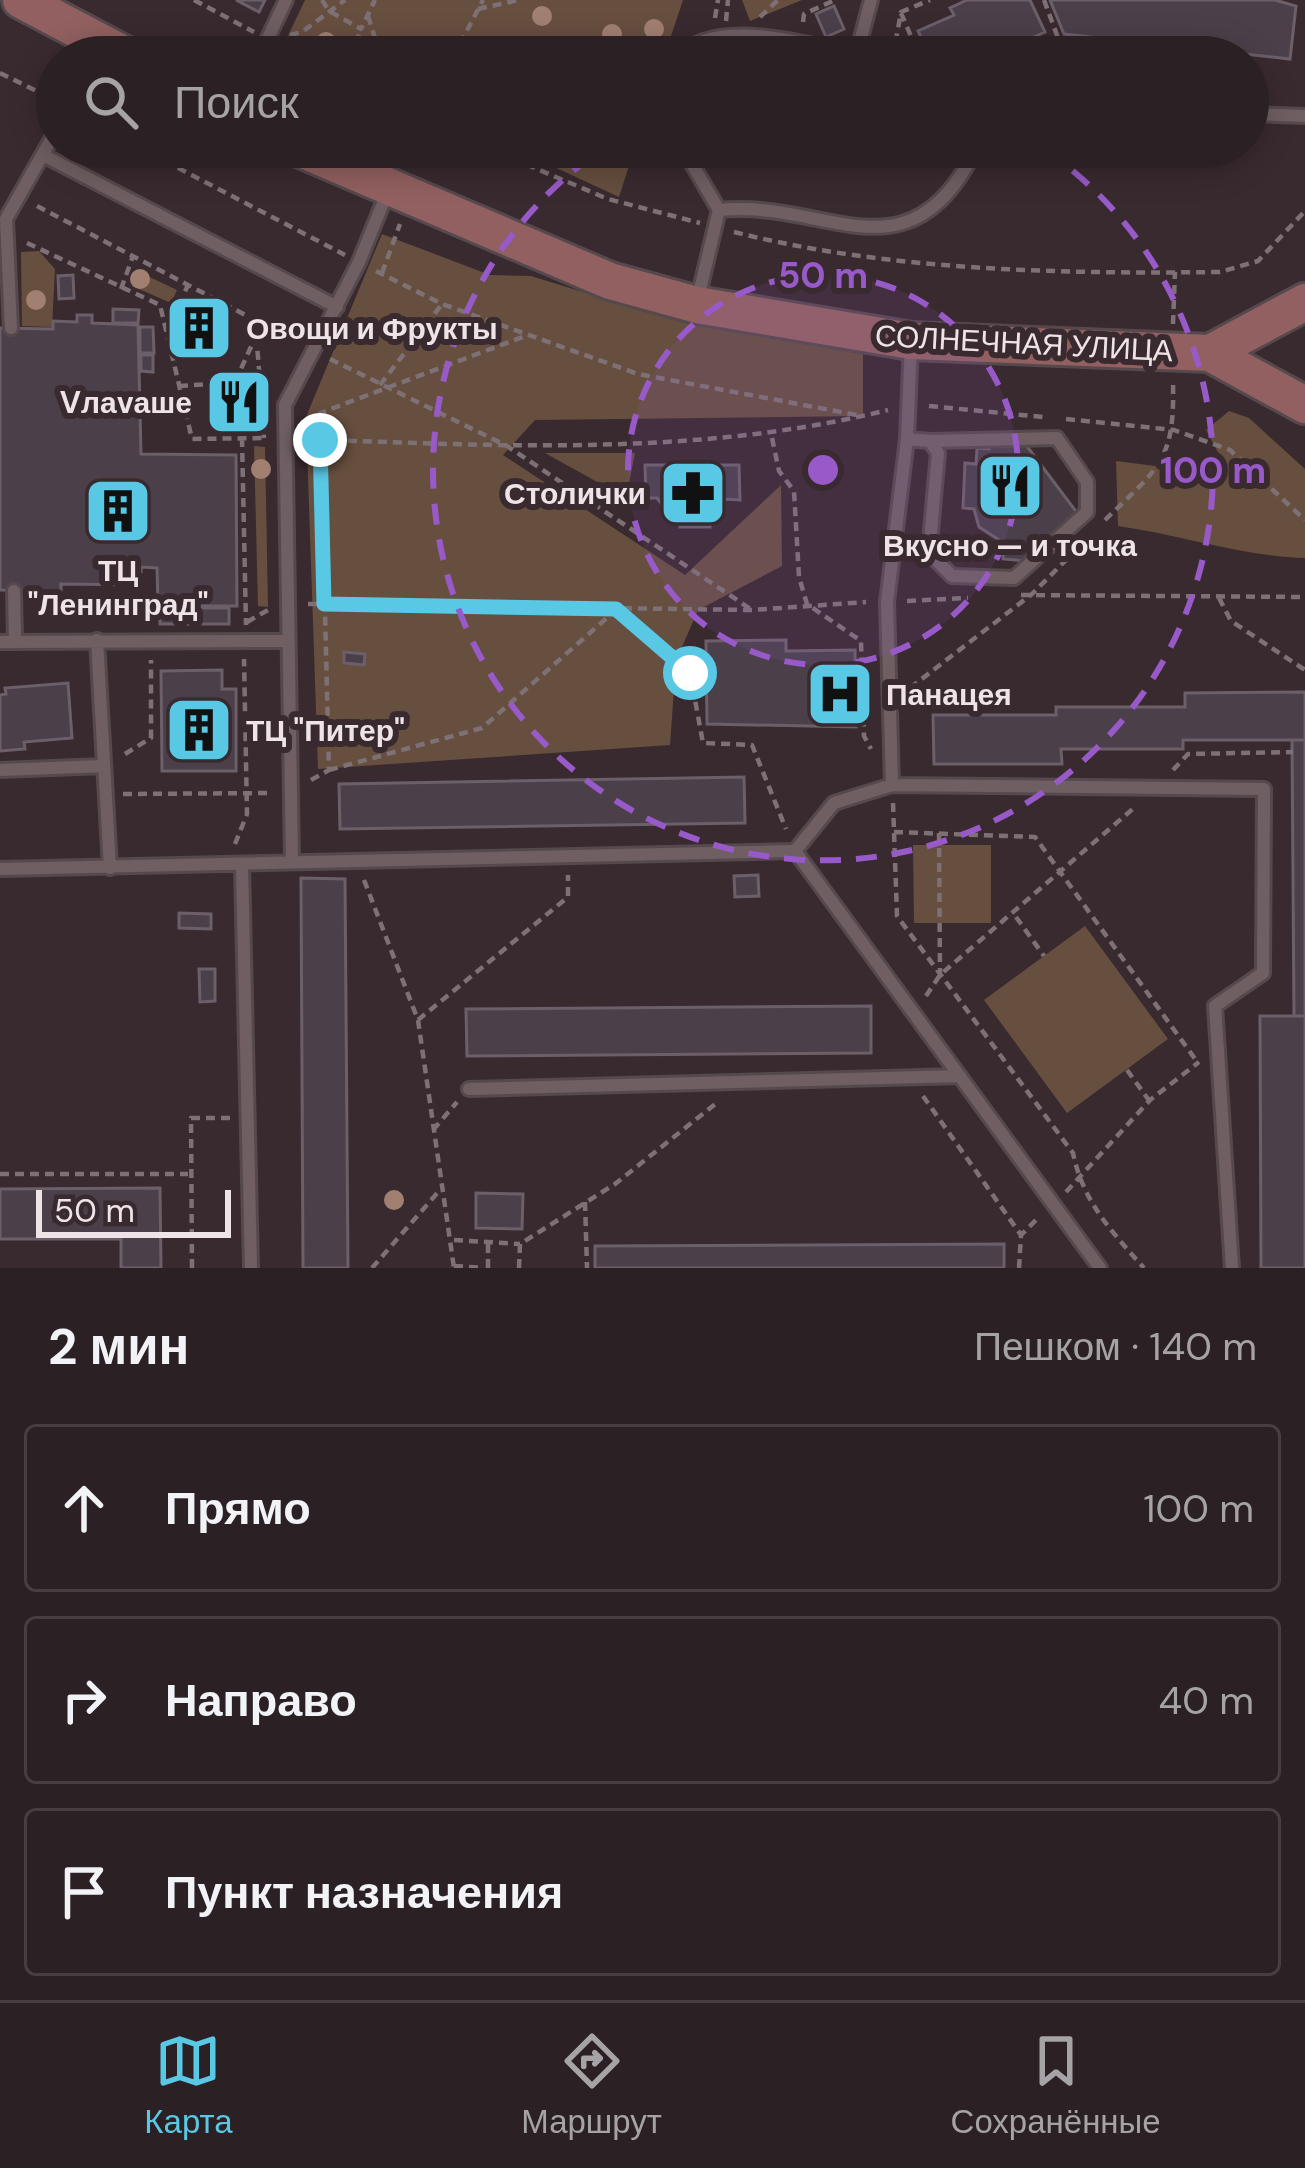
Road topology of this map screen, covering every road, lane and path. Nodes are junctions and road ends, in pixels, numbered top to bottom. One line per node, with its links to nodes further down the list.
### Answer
1 (22, 0): 21 (street)
2 (194, 0): 22 (path)
3 (286, 0): 23 (lane)
4 (322, 0): 15 (path)
5 (345, 0): 15 (path)
6 (375, 0): 17 (path)
7 (483, 0): 14 (path)
8 (519, 0): 14 (path)
9 (728, 0): 18 (path)
10 (778, 0): 19 (path)
11 (871, 0): 28 (lane)
12 (930, 0): 16 (path)
13 (1044, 0): 31 (path)
14 (478, 9): 27 (path)
15 (329, 11): 20 (path); 24 (path)
16 (901, 12): 29 (path); 30 (path)
17 (368, 16): 20 (path); 26 (path)
18 (726, 21)
19 (752, 24)
20 (361, 29): 25 (path)
21 (81, 36)
22 (261, 36)
23 (268, 36)
24 (282, 36)
25 (358, 36)
26 (374, 36)
27 (464, 36)
28 (861, 36)
29 (897, 36)
30 (911, 36)
31 (1057, 36)
32 (0, 73): 33 (path)
33 (36, 91)
34 (1269, 115): 35 (lane)
35 (1305, 116)
36 (36, 168): 43 (lane)
37 (68, 168): 57 (lane)
38 (178, 168): 49 (path)
39 (340, 168): 44 (street, СОЛНЕЧНАЯ УЛИЦА)
40 (418, 168): 44 (path)
41 (694, 168): 45 (lane)
42 (967, 168): 45 (lane)
43 (20, 197): 46 (lane); 48 (path)
44 (402, 198): 49 (lane); 50 (path); 56 (street, СОЛНЕЧНАЯ УЛИЦА)
45 (719, 210): 56 (lane)
46 (3, 219): 60 (lane)
47 (36, 246): 52 (path)
48 (133, 256): 51 (path); 52 (path)
49 (359, 262): 50 (path); 57 (lane)
50 (382, 273): 54 (path)
51 (188, 285): 58 (path); 59 (path)
52 (122, 289): 55 (path)
53 (1305, 302): 66 (street, СОЛНЕЧНАЯ УЛИЦА)
54 (442, 304): 63 (path); 70 (path)
55 (160, 305): 58 (path); 61 (path)
56 (697, 305): 64 (street, СОЛНЕЧНАЯ УЛИЦА)
57 (338, 308): 65 (lane)
58 (175, 312): 61 (path)
59 (255, 320): 62 (path); 65 (path)
60 (11, 328)
61 (166, 332): 69 (path)
62 (256, 334): 67 (path); 68 (path)
63 (529, 335): 70 (path); 73 (path)
64 (911, 341): 66 (street, СОЛНЕЧНАЯ УЛИЦА); 71 (lane)
65 (315, 351): 70 (path); 76 (lane)
66 (1210, 352): 72 (street, СОЛНЕЧНАЯ УЛИЦА)
67 (260, 381): 68 (path); 75 (path)
68 (235, 382): 69 (path)
69 (179, 386): 75 (path)
70 (380, 387): 78 (path); 80 (path)
71 (910, 404): 73 (path); 77 (lane); 81 (path)
72 (1305, 405)
73 (863, 416): 74 (path)
74 (771, 436): 80 (path); 91 (path)
75 (242, 438): 94 (path)
76 (282, 438): 78 (path); 89 (lane)
77 (907, 439): 79 (lane); 88 (lane)
78 (320, 440): 80 (path); 90 (path)
79 (930, 441): 79 (lane)
80 (507, 446): 93 (path)
81 (1305, 520)
82 (14, 591): 99 (lane)
83 (1011, 596): 86 (path)
84 (1305, 597): 86 (path)
85 (970, 598): 88 (path)
86 (1218, 598): 100 (path)
87 (865, 602): 91 (path)
88 (887, 602): 104 (lane)
89 (286, 604): 90 (path); 94 (path); 98 (lane)
90 (324, 604): 92 (path); 103 (path)
91 (807, 604): 93 (path); 104 (path)
92 (616, 609): 93 (path); 103 (path); 111 (path)
93 (752, 610)
94 (247, 622): 97 (path)
95 (98, 640): 96 (lane); 99 (lane); 101 (lane)
96 (151, 640): 97 (lane); 101 (path)
97 (243, 640): 98 (lane); 107 (path)
98 (287, 641): 105 (lane)
99 (7, 642)
100 (1305, 670)
101 (104, 766): 102 (lane); 106 (lane)
102 (0, 770)
103 (329, 770): 105 (path)
104 (892, 785): 108 (path); 111 (lane); 125 (lane)
105 (290, 793): 107 (path); 114 (lane)
106 (106, 794): 107 (path); 117 (lane)
107 (246, 794): 115 (path)
108 (894, 832): 109 (path); 122 (path)
109 (939, 833): 119 (path); 122 (path)
110 (1106, 835): 119 (path)
111 (795, 851): 112 (lane); 123 (lane)
112 (568, 857): 113 (lane); 124 (path)
113 (356, 861): 114 (lane); 124 (path)
114 (292, 862): 116 (lane)
115 (227, 866): 116 (lane); 117 (lane)
116 (242, 866): 146 (lane)
117 (110, 868): 118 (lane)
118 (0, 869)
119 (1062, 874): 120 (path); 126 (path)
120 (1015, 915): 121 (path); 122 (path)
121 (1044, 956)
122 (940, 975): 123 (path); 137 (path)
123 (914, 1014): 128 (lane)
124 (418, 1020): 134 (path)
125 (1217, 1048): 126 (path); 153 (lane)
126 (1198, 1063): 132 (path)
127 (1127, 1070): 132 (path)
128 (960, 1076): 129 (lane); 151 (lane)
129 (911, 1078): 130 (lane); 140 (path)
130 (738, 1085): 131 (lane); 139 (path)
131 (469, 1089): 134 (path)
132 (1150, 1100): 137 (path)
133 (233, 1118): 136 (path)
134 (433, 1130): 138 (path)
135 (0, 1174): 136 (path)
136 (188, 1174): 145 (path)
137 (1079, 1181): 152 (path)
138 (442, 1188): 141 (path); 147 (path)
139 (586, 1202): 143 (path); 150 (path)
140 (1021, 1235)
141 (453, 1240): 142 (path); 144 (path)
142 (488, 1242): 143 (path); 148 (path)
143 (520, 1244): 149 (path)
144 (454, 1267): 148 (path)
145 (192, 1268)
146 (251, 1268)
147 (372, 1268)
148 (486, 1268)
149 (519, 1268)
150 (587, 1268)
151 (1100, 1268)
152 (1144, 1268)
153 (1232, 1268)

